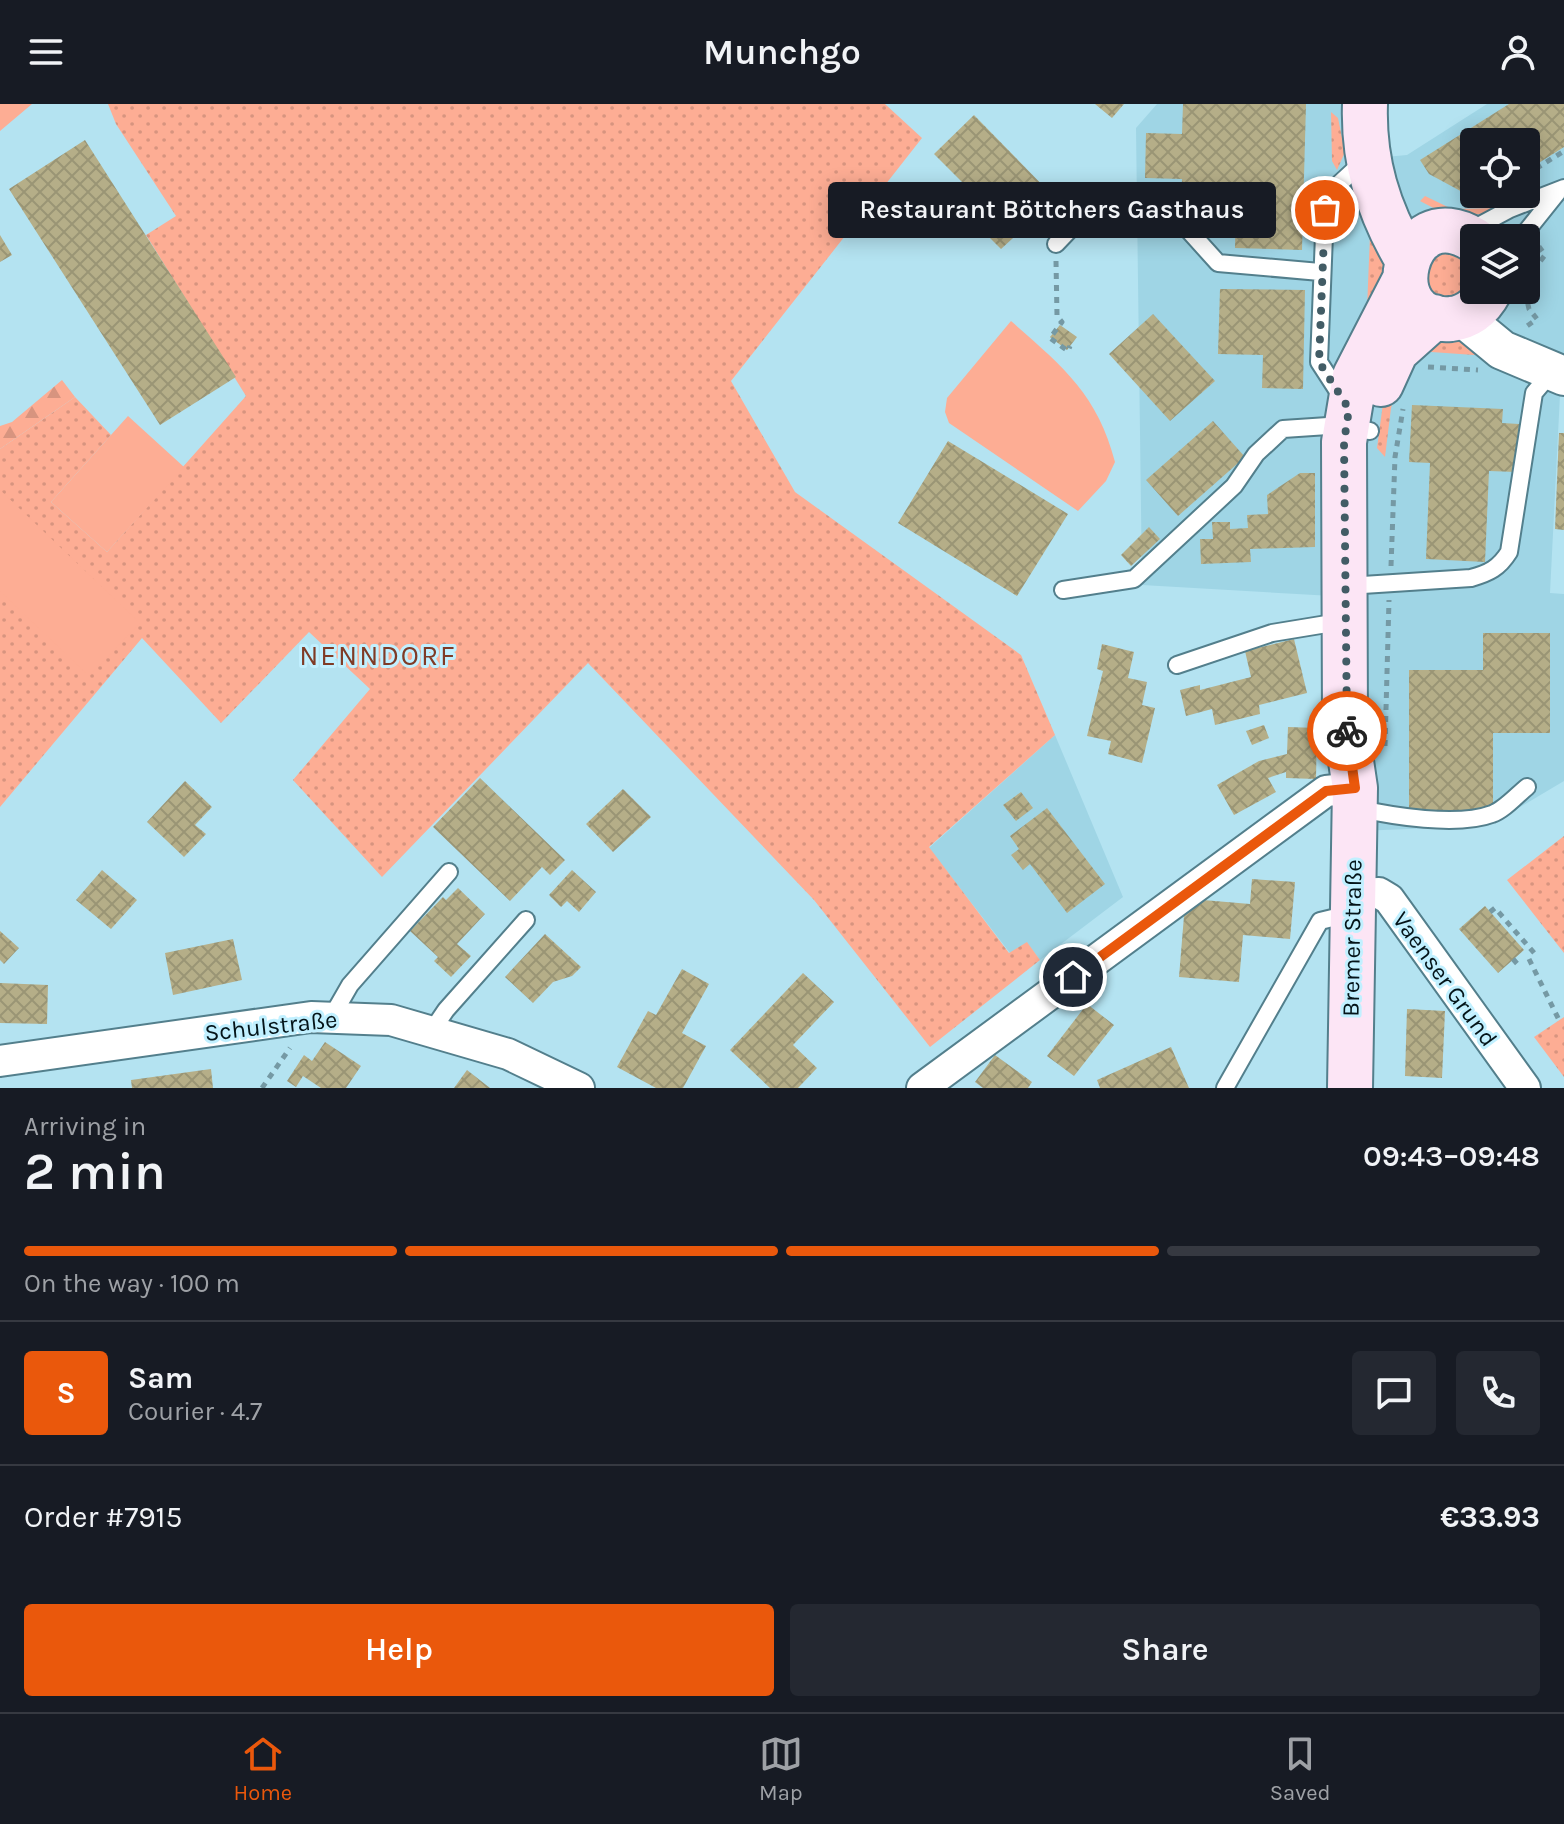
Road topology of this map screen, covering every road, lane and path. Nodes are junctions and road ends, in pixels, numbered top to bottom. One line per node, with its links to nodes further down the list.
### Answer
1 (1365, 104): 3 (main road)
2 (1564, 151): 4 (path)
3 (1369, 166): 8 (main road); 13 (main road); 14 (lane)
4 (1540, 166)
5 (1561, 190): 6 (lane); 7 (lane)
6 (1482, 224)
7 (1533, 224)
8 (1460, 235)
9 (1460, 235): 13 (main road)
10 (1056, 244): 14 (lane); 19 (path)
11 (1545, 255): 12 (path)
12 (1540, 262)
13 (1406, 270): 15 (main road); 23 (main road, Bremer Straße)
14 (1320, 272): 23 (lane)
15 (1460, 304)
16 (1469, 304): 22 (street); 23 (main road, Bremer Straße)
17 (1528, 304): 18 (path)
18 (1537, 319)
19 (1070, 346)
20 (1417, 366): 21 (path)
21 (1485, 370)
22 (1552, 372): 25 (lane)
23 (1355, 423): 24 (lane); 25 (main road, Bremer Straße)
24 (1063, 590)
25 (1356, 603): 26 (lane); 28 (main road, Bremer Straße)
26 (1177, 665)
27 (1527, 787): 28 (lane)
28 (1354, 798): 30 (main road, Bremer Straße); 43 (street)
29 (449, 872): 37 (lane)
30 (1353, 904): 44 (lane); 45 (main road, Bremer Straße); 46 (street, Vaenser Grund)
31 (1490, 912): 33 (path)
32 (526, 920): 39 (lane)
33 (1535, 954)
34 (1513, 959): 36 (path)
35 (1529, 959): 38 (path)
36 (1520, 967)
37 (321, 1018): 39 (street, Schulstraße); 40 (street, Schulstraße); 41 (path)
38 (1559, 1020)
39 (431, 1032): 42 (street, Schulstraße)
40 (0, 1061)
41 (262, 1088)
42 (579, 1088)
43 (922, 1088)
44 (1225, 1088)
45 (1350, 1088)
46 (1525, 1088)

